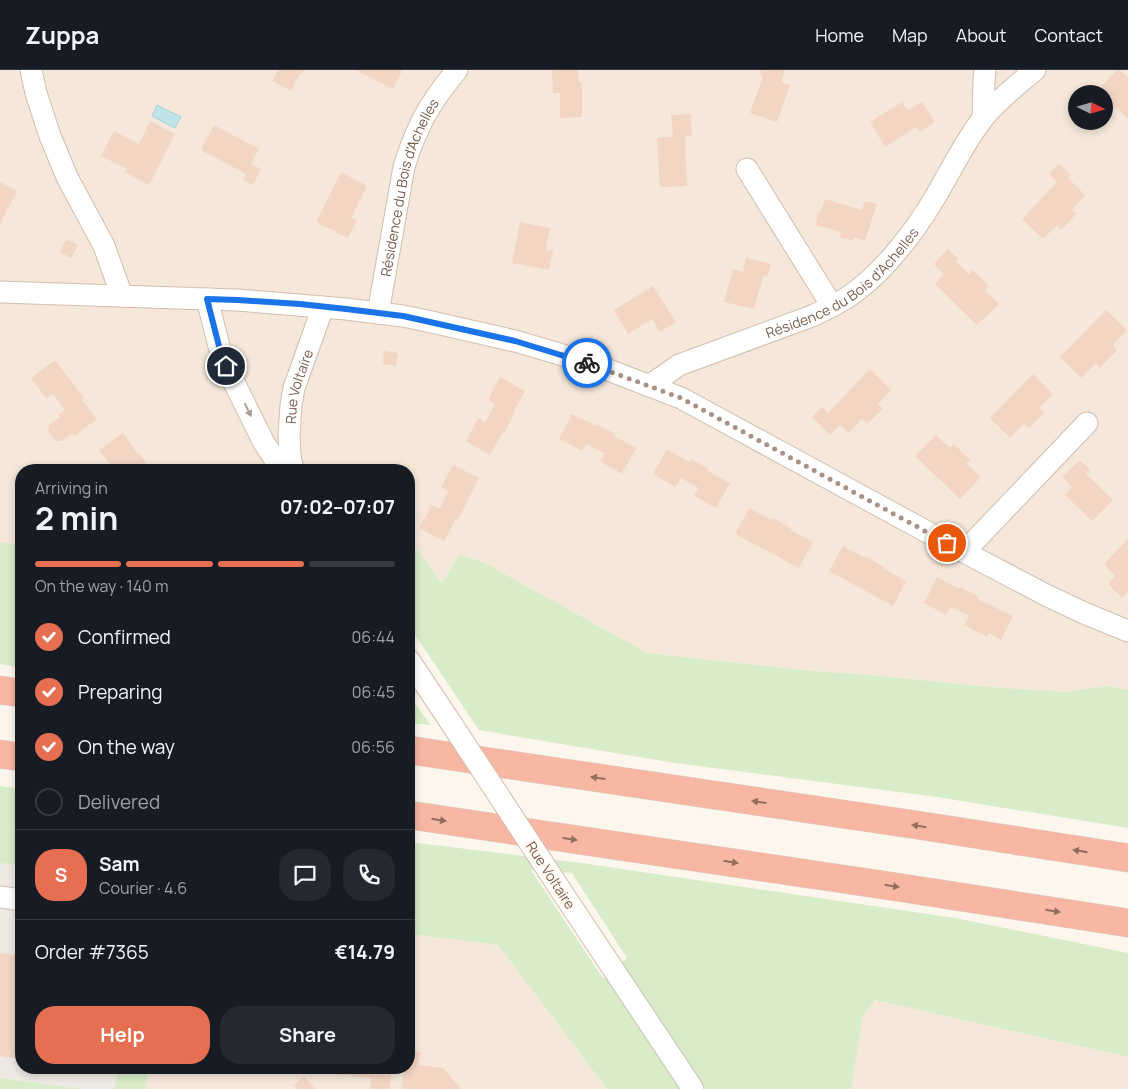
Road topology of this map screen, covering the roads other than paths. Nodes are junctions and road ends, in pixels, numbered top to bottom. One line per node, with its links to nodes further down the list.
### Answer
1 (31, 70): 8 (street)
2 (457, 70): 12 (street, Résidence du Bois d'Achelles)
3 (985, 70): 5 (street)
4 (1035, 70): 5 (street, Résidence du Bois d'Achelles)
5 (983, 118): 10 (street, Résidence du Bois d'Achelles)
6 (747, 169): 10 (street)
7 (0, 292): 8 (street)
8 (122, 296): 9 (street)
9 (207, 299): 11 (street); 15 (street, one-way to 15)
10 (832, 306): 13 (street, Résidence du Bois d'Achelles)
11 (324, 307): 12 (street); 16 (street, Rue Voltaire)
12 (378, 312): 13 (street)
13 (649, 386): 17 (street)
14 (1088, 424): 17 (street)
15 (278, 464)
16 (291, 464)
17 (964, 552): 18 (street)
18 (1128, 631)
19 (415, 669): 30 (street, Rue Voltaire, bridge)
20 (0, 690): 21 (highway)
21 (15, 692)
22 (415, 751): 26 (highway, one-way to 22)
23 (0, 754): 24 (highway)
24 (15, 756)
25 (415, 816): 29 (highway, one-way to 29)
26 (1128, 858)
27 (0, 897): 28 (street)
28 (15, 899)
29 (1128, 923)
30 (693, 1089)

